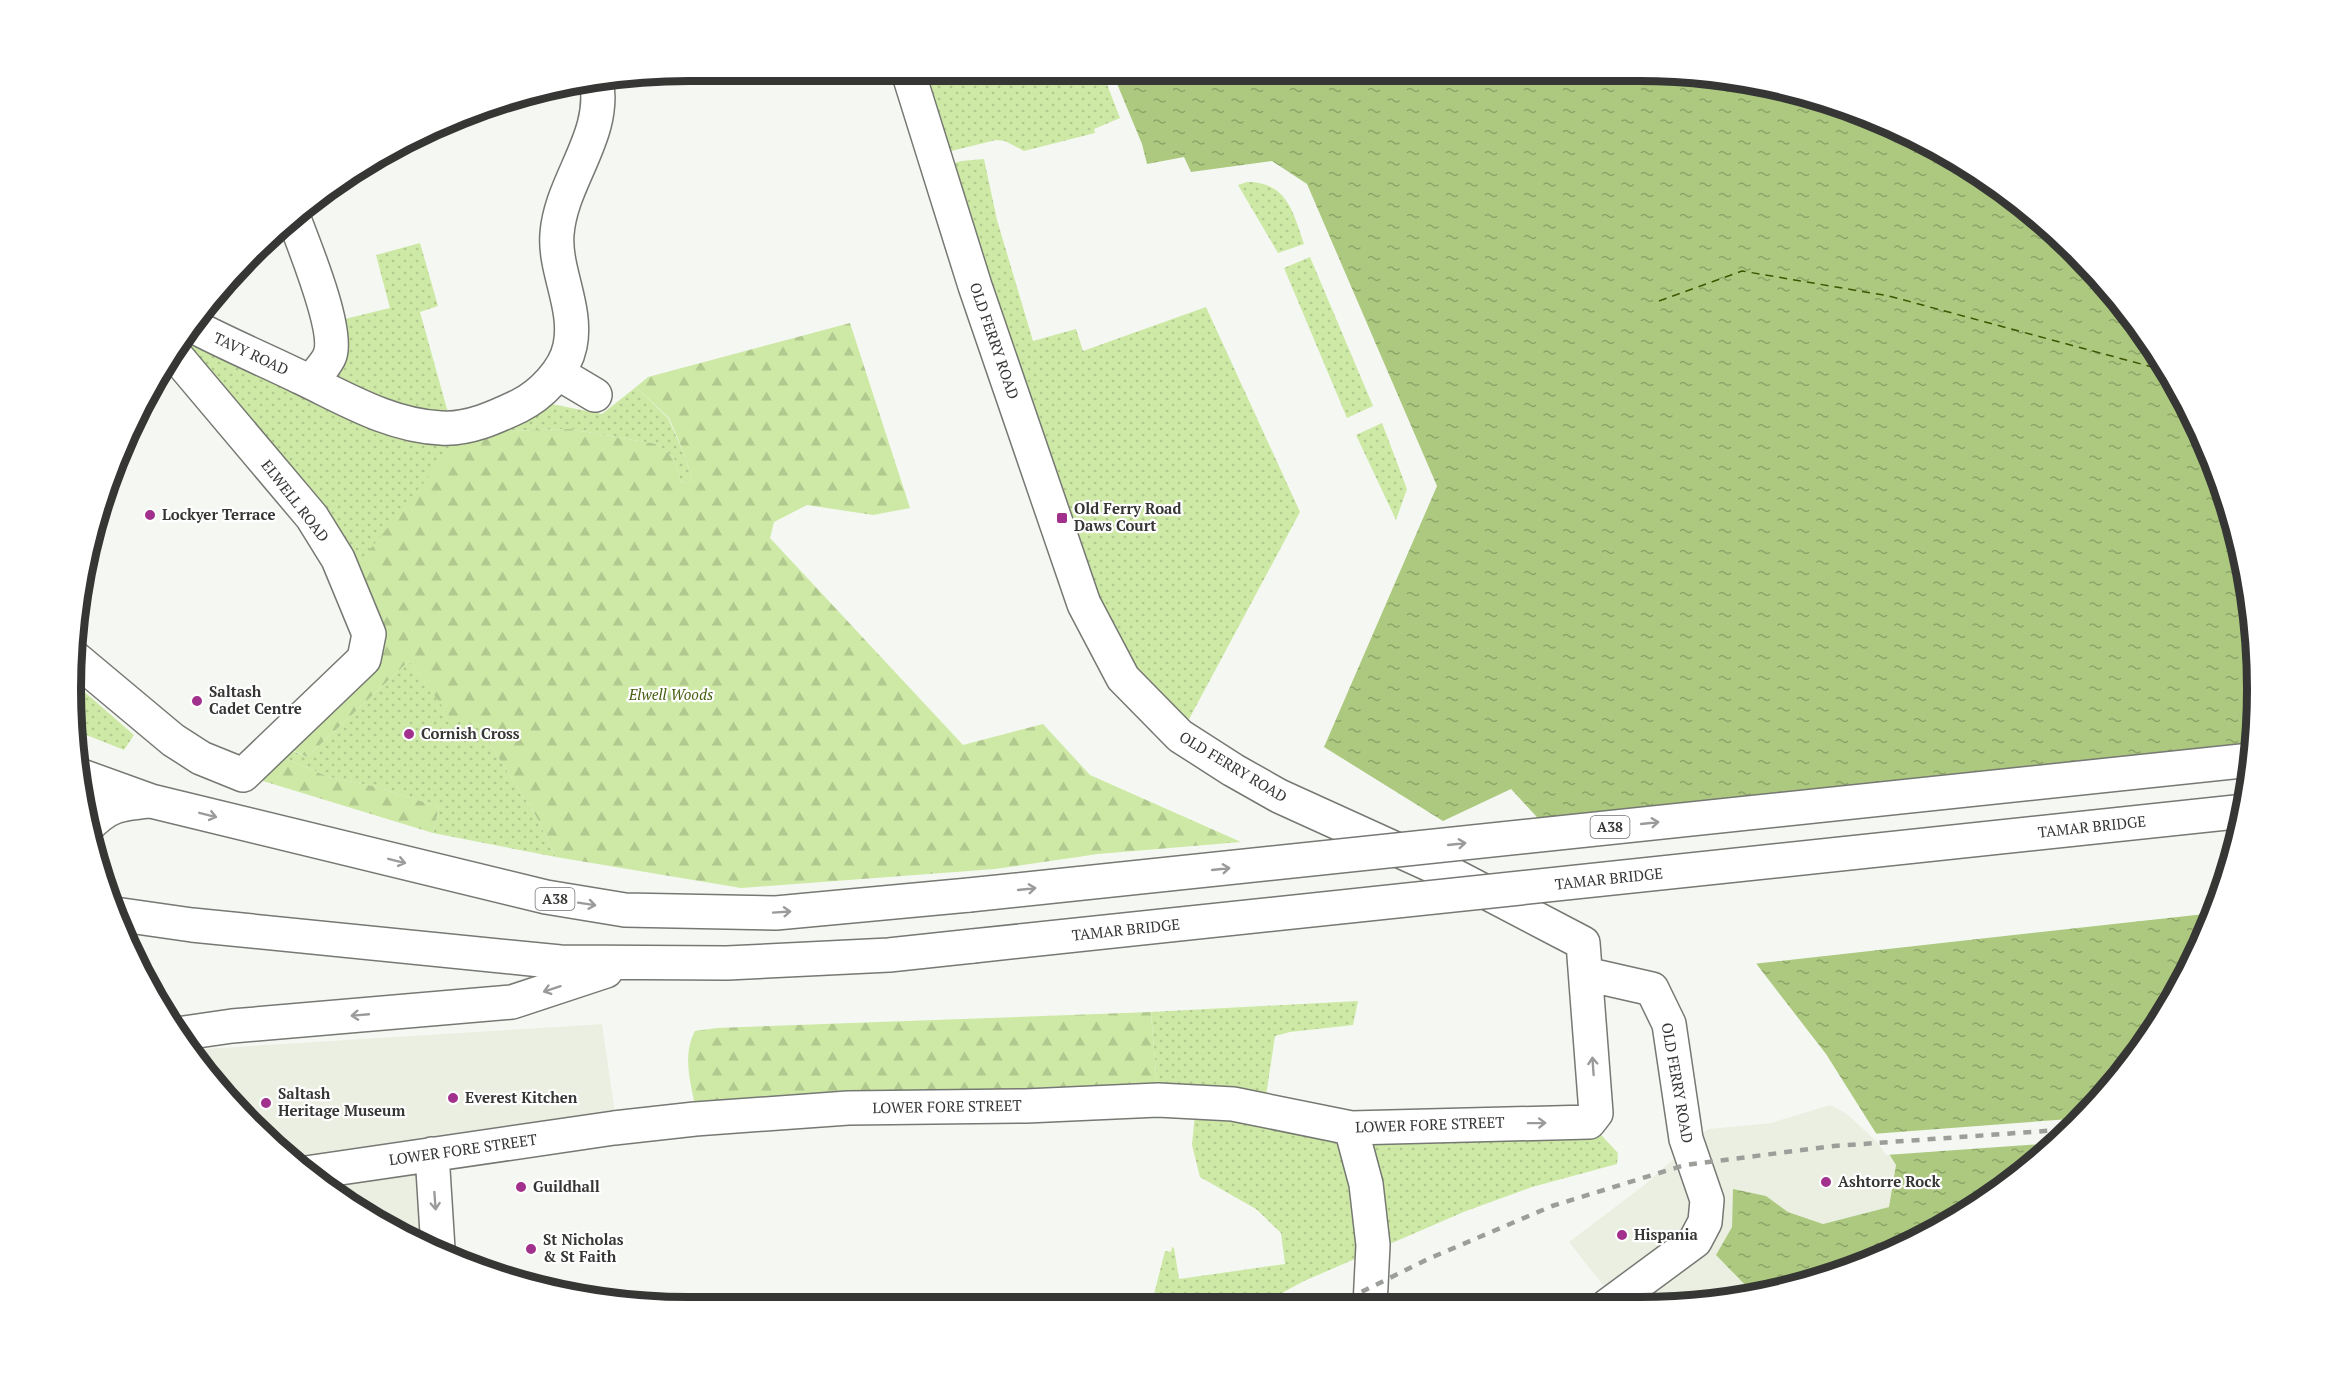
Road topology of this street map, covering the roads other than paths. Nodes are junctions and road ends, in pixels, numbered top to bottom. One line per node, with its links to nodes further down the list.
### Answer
1 (911, 81): 17 (main road, OLD FERRY ROAD)
2 (598, 88): 6 (main road)
3 (297, 225): 7 (main road)
4 (199, 329): 7 (main road, TAVY ROAD)
5 (178, 359): 9 (main road, ELWELL ROAD)
6 (558, 373): 7 (main road, TAVY ROAD); 8 (main road)
7 (311, 382)
8 (595, 395)
9 (82, 664)
10 (2243, 761): 12 (main road, A38, one-way to 10, bridge)
11 (88, 778): 12 (main road, A38)
12 (151, 801): 14 (main road, A38)
13 (2234, 812): 16 (main road, TAMAR BRIDGE, bridge)
14 (96, 820)
15 (125, 915): 16 (main road, TAMAR BRIDGE)
16 (627, 964): 18 (main road, one-way to 18)
17 (1586, 974): 19 (main road, OLD FERRY ROAD, one-way to 17); 25 (main road, OLD FERRY ROAD)
18 (187, 1033)
19 (1589, 1122): 20 (main road, LOWER FORE STREET, one-way to 19)
20 (1351, 1128): 21 (main road, LOWER FORE STREET); 24 (main road)
21 (432, 1154): 22 (main road, LOWER FORE STREET); 23 (main road, one-way to 23)
22 (319, 1171)
23 (438, 1242)
24 (1370, 1297)
25 (1619, 1297)

